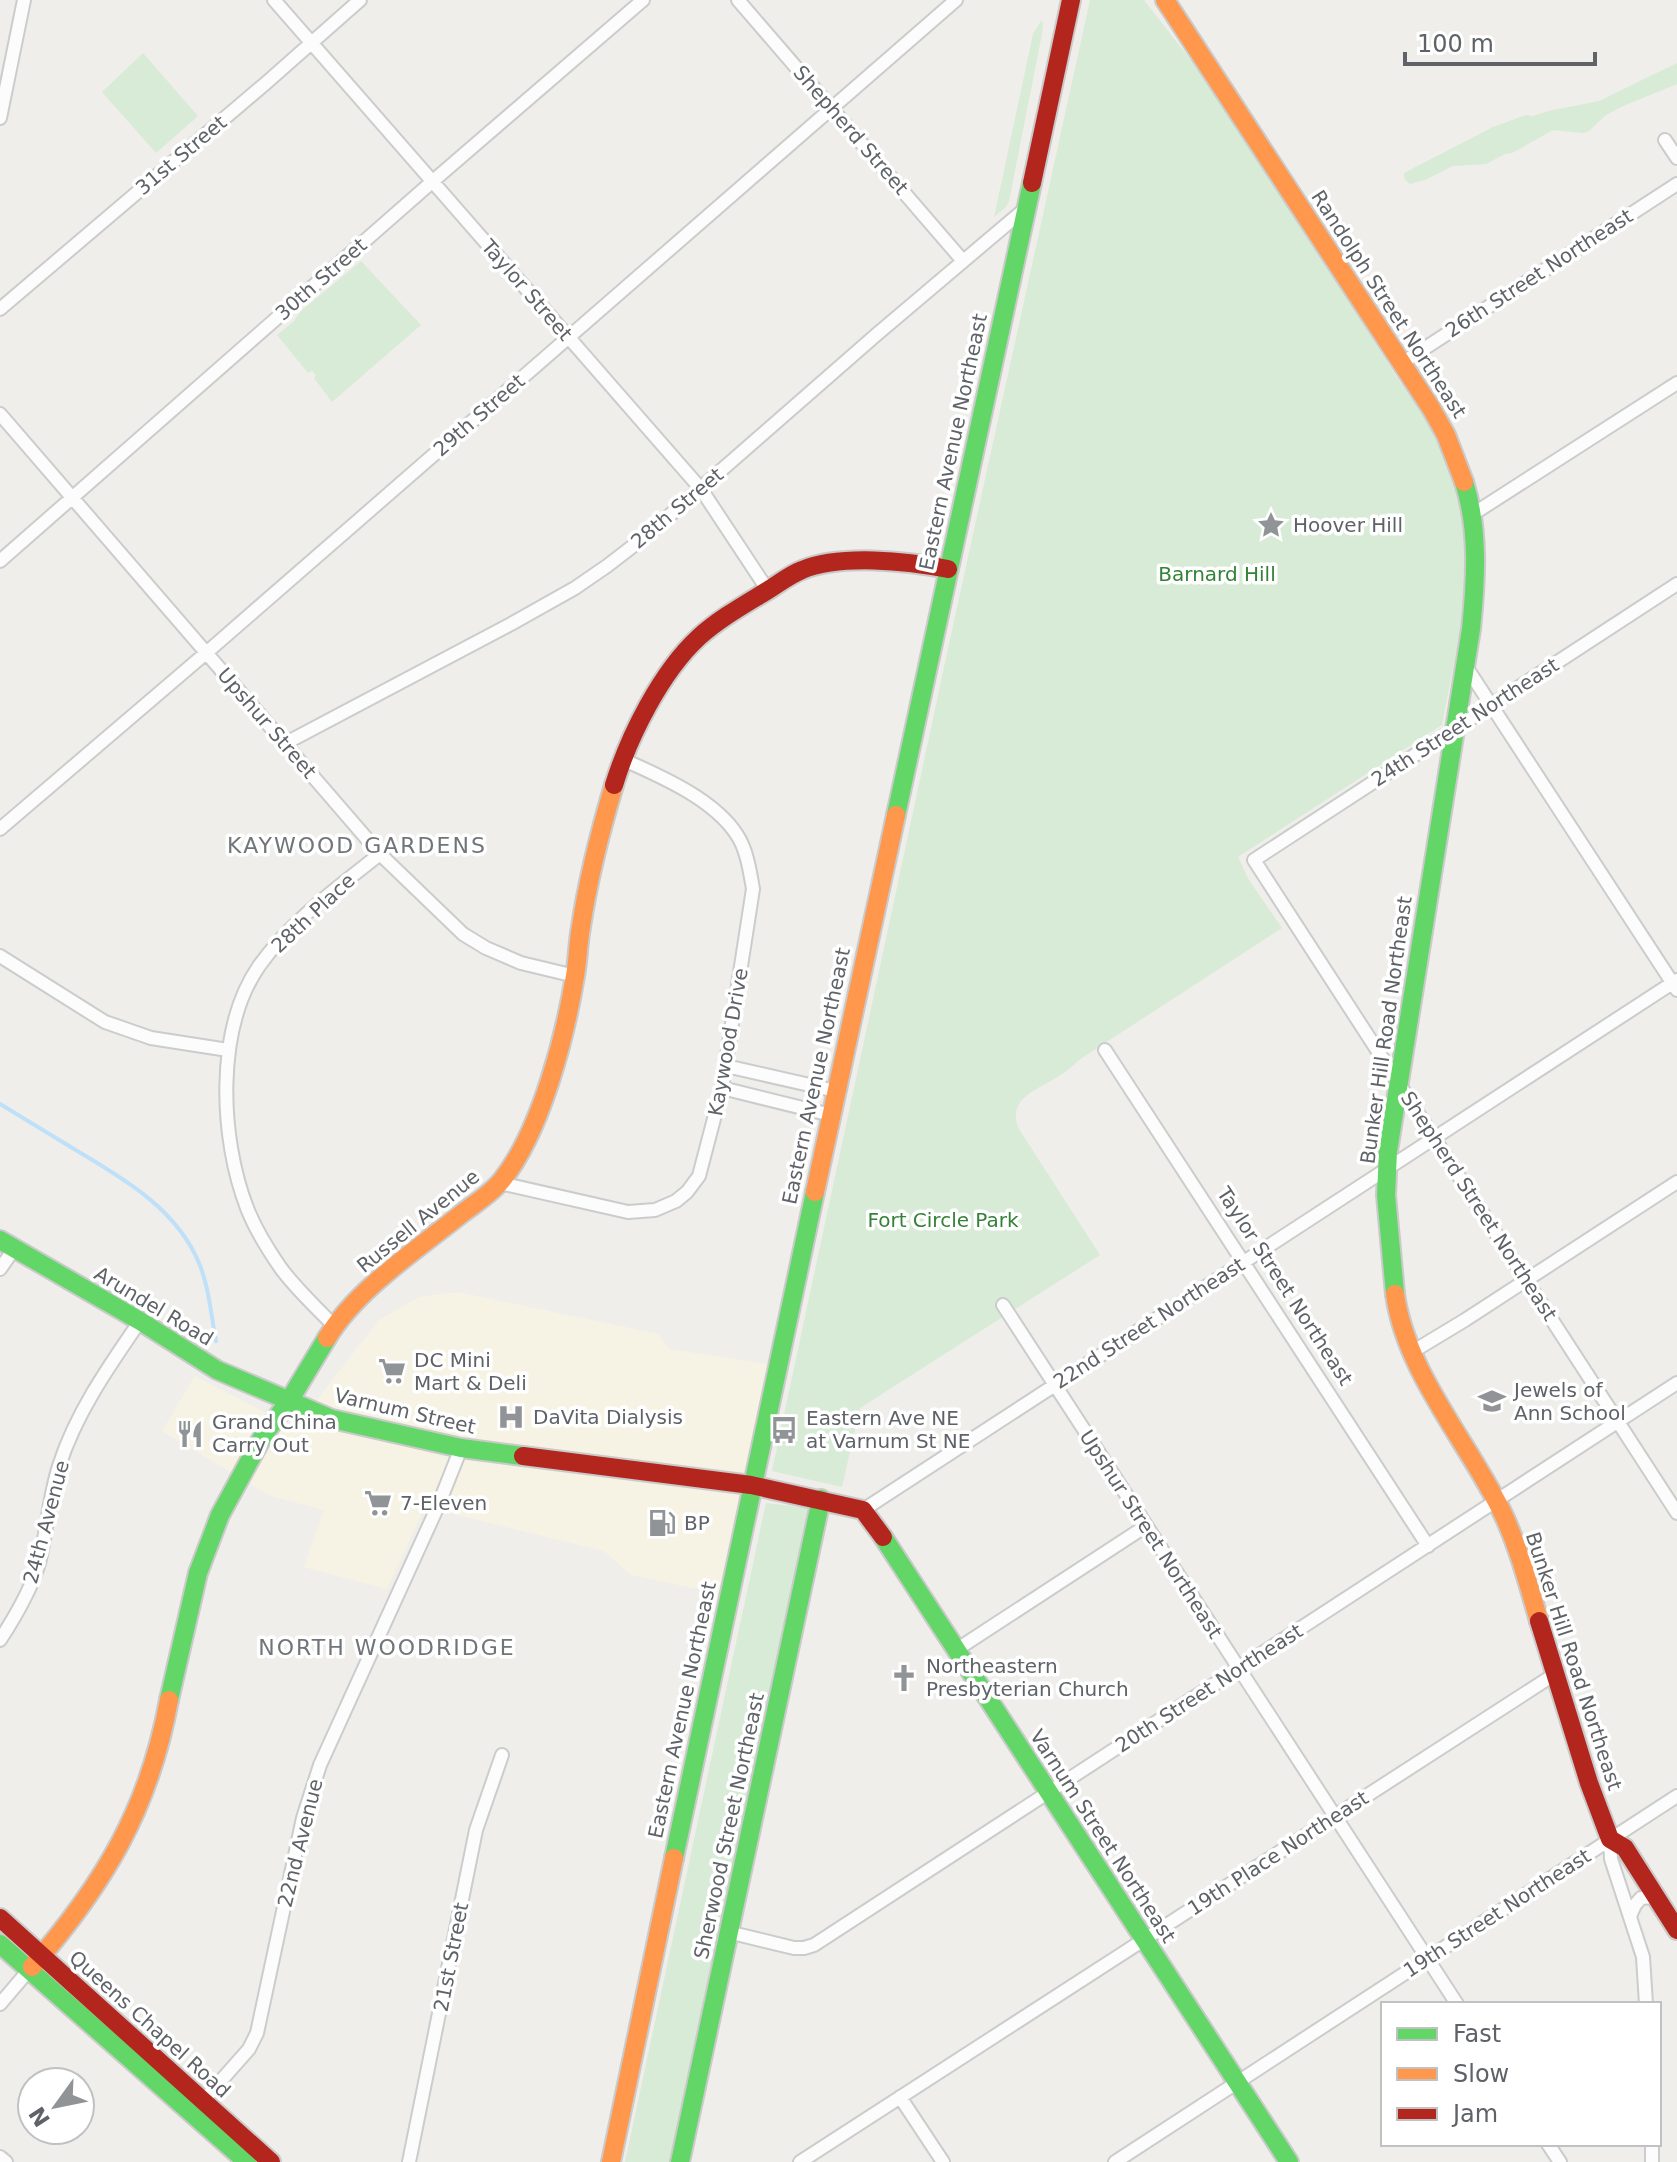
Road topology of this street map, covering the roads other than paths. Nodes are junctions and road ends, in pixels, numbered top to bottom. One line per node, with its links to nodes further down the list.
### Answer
1 (24, 0): 11 (street)
2 (274, 0): 9 (street, Taylor Street)
3 (360, 0): 9 (street, 31st Street)
4 (643, 0): 14 (street, 30th Street)
5 (738, 0): 10 (street, Shepherd Street)
6 (956, 0): 10 (street, 29th Street)
7 (1071, 0): 16 (street, Eastern Avenue Northeast)
8 (1165, 0): 20 (street, Randolph Street Northeast)
9 (312, 43): 14 (street, Taylor Street); 18 (street, 31st Street)
10 (832, 107): 17 (street, Shepherd Street); 19 (street, 29th Street)
11 (0, 118)
12 (1665, 140): 13 (street)
13 (1677, 158)
14 (433, 181): 19 (street, Taylor Street); 24 (street, 30th Street)
15 (1677, 184): 20 (street, 26th Street Northeast)
16 (1026, 208): 17 (street, 28th Street); 27 (street, Eastern Avenue Northeast)
17 (963, 261): 23 (street, 28th Street)
18 (0, 309)
19 (569, 337): 23 (street, Taylor Street); 30 (street, 29th Street)
20 (1402, 363): 25 (street, Randolph Street Northeast)
21 (1677, 383): 25 (street)
22 (0, 414): 24 (street, Upshur Street)
23 (701, 489): 29 (street, Taylor Street); 34 (street, 28th Street)
24 (72, 498): 26 (street, 30th Street); 30 (street, Upshur Street)
25 (1473, 514): 31 (street, Randolph Street Northeast)
26 (0, 561)
27 (948, 569): 29 (street, Russell Avenue); 47 (street, Eastern Avenue Northeast)
28 (1677, 584): 32 (street, 24th Street Northeast)
29 (767, 589): 35 (street, Russell Avenue)
30 (206, 653): 34 (street, Upshur Street); 36 (street, 29th Street)
31 (1465, 665): 32 (street); 33 (street, Randolph Street Northeast)
32 (1491, 705): 33 (street, 24th Street Northeast); 41 (street)
33 (1457, 728): 38 (street, 24th Street Northeast); 45 (street, Bunker Hill Road Northeast)
34 (284, 744): 37 (street, Upshur Street)
35 (622, 759): 40 (street, Russell Avenue); 44 (street, Kaywood Drive)
36 (0, 829)
37 (380, 854): 40 (street, Upshur Street); 42 (street, 28th Place)
38 (1254, 860): 45 (street, Shepherd Street Northeast)
39 (0, 956): 42 (street)
40 (575, 976): 52 (street, Russell Avenue)
41 (1675, 984): 49 (street, 22nd Street Northeast)
42 (228, 1050): 59 (street, 28th Place)
43 (1105, 1050): 54 (street, Taylor Street Northeast)
44 (726, 1066): 46 (street, Kaywood Drive); 47 (street)
45 (1398, 1082): 49 (street, Shepherd Street Northeast); 50 (street, Bunker Hill Road Northeast)
46 (722, 1088): 48 (street); 52 (street, Kaywood Drive)
47 (836, 1091): 48 (street, Eastern Avenue Northeast)
48 (831, 1115): 66 (street, Eastern Avenue Northeast)
49 (1434, 1138): 50 (street, 22nd Street Northeast); 56 (street, Shepherd Street Northeast)
50 (1387, 1169): 54 (street, 22nd Street Northeast); 60 (street, Bunker Hill Road Northeast)
51 (1677, 1182): 56 (street)
52 (500, 1183): 59 (street, Russell Avenue)
53 (7, 1245): 55 (street); 58 (street, Arundel Road)
54 (1243, 1262): 62 (street, 22nd Street Northeast); 72 (street, Taylor Street Northeast)
55 (0, 1269)
56 (1526, 1280): 60 (street); 64 (street, Shepherd Street Northeast)
57 (1003, 1305): 62 (street, Upshur Street Northeast)
58 (140, 1321): 63 (street, Arundel Road); 73 (street, 24th Avenue)
59 (334, 1326): 63 (street, Russell Avenue)
60 (1412, 1352): 68 (street, Bunker Hill Road Northeast)
61 (1677, 1383): 64 (street, 20th Street Northeast)
62 (1055, 1385): 69 (street, 22nd Street Northeast); 71 (street, Upshur Street Northeast)
63 (289, 1401): 65 (street, Varnum Street); 90 (street, Russell Avenue)
64 (1618, 1422): 68 (street, 20th Street Northeast); 70 (street, Shepherd Street Northeast)
65 (461, 1448): 66 (street, Varnum Street); 96 (street, 22nd Avenue)
66 (751, 1485): 67 (street); 102 (street, Eastern Avenue Northeast)
67 (821, 1499): 69 (street); 86 (street, Sherwood Street Northeast)
68 (1496, 1502): 72 (street, 20th Street Northeast); 76 (street, Bunker Hill Road Northeast)
69 (863, 1510): 74 (street, Varnum Street Northeast)
70 (1677, 1513)
71 (1146, 1526): 74 (street); 75 (street, Upshur Street Northeast)
72 (1428, 1546): 75 (street, 20th Street Northeast)
73 (0, 1640)
74 (956, 1650): 78 (street, Varnum Street Northeast)
75 (1239, 1669): 78 (street, 20th Street Northeast); 80 (street, Upshur Street Northeast)
76 (1555, 1674): 80 (street, 19th Place Northeast); 81 (street, Bunker Hill Road Northeast)
77 (502, 1755): 101 (street, 21st Street)
78 (1049, 1792): 86 (street, 20th Street Northeast); 87 (street, Varnum Street Northeast)
79 (1677, 1796): 81 (street, 19th Street Northeast)
80 (1335, 1816): 87 (street, 19th Place Northeast); 89 (street, Upshur Street Northeast)
81 (1610, 1839): 82 (street); 83 (street, Bunker Hill Road Northeast); 89 (street, 19th Street Northeast)
82 (1656, 1897): 83 (street); 85 (street)
83 (1630, 1916): 92 (street, Bunker Hill Road Northeast)
84 (0, 1918): 90 (street, Queens Chapel Road)
85 (1677, 1930)
86 (728, 1932): 103 (street, Sherwood Street Northeast)
87 (1145, 1940): 94 (street, Varnum Street Northeast); 95 (street, 19th Place Northeast)
88 (0, 1944): 90 (street, Queens Chapel Road)
89 (1428, 1958): 91 (street, Upshur Street Northeast); 94 (street, 19th Street Northeast)
90 (36, 1963): 93 (street, Russell Avenue); 96 (street, Queens Chapel Road); 99 (street, Queens Chapel Road)
91 (1456, 2002)
92 (1646, 2002)
93 (0, 2004)
94 (1237, 2082): 106 (street, 19th Street Northeast); 107 (street, Varnum Street Northeast)
95 (900, 2097): 104 (street, 19th Place Northeast); 105 (street)
96 (203, 2101): 100 (street, Queens Chapel Road)
97 (0, 2157): 98 (street)
98 (6, 2162)
99 (247, 2162)
100 (271, 2162)
101 (409, 2162)
102 (611, 2162)
103 (680, 2162)
104 (800, 2162)
105 (943, 2162)
106 (1115, 2162)
107 (1289, 2162)

